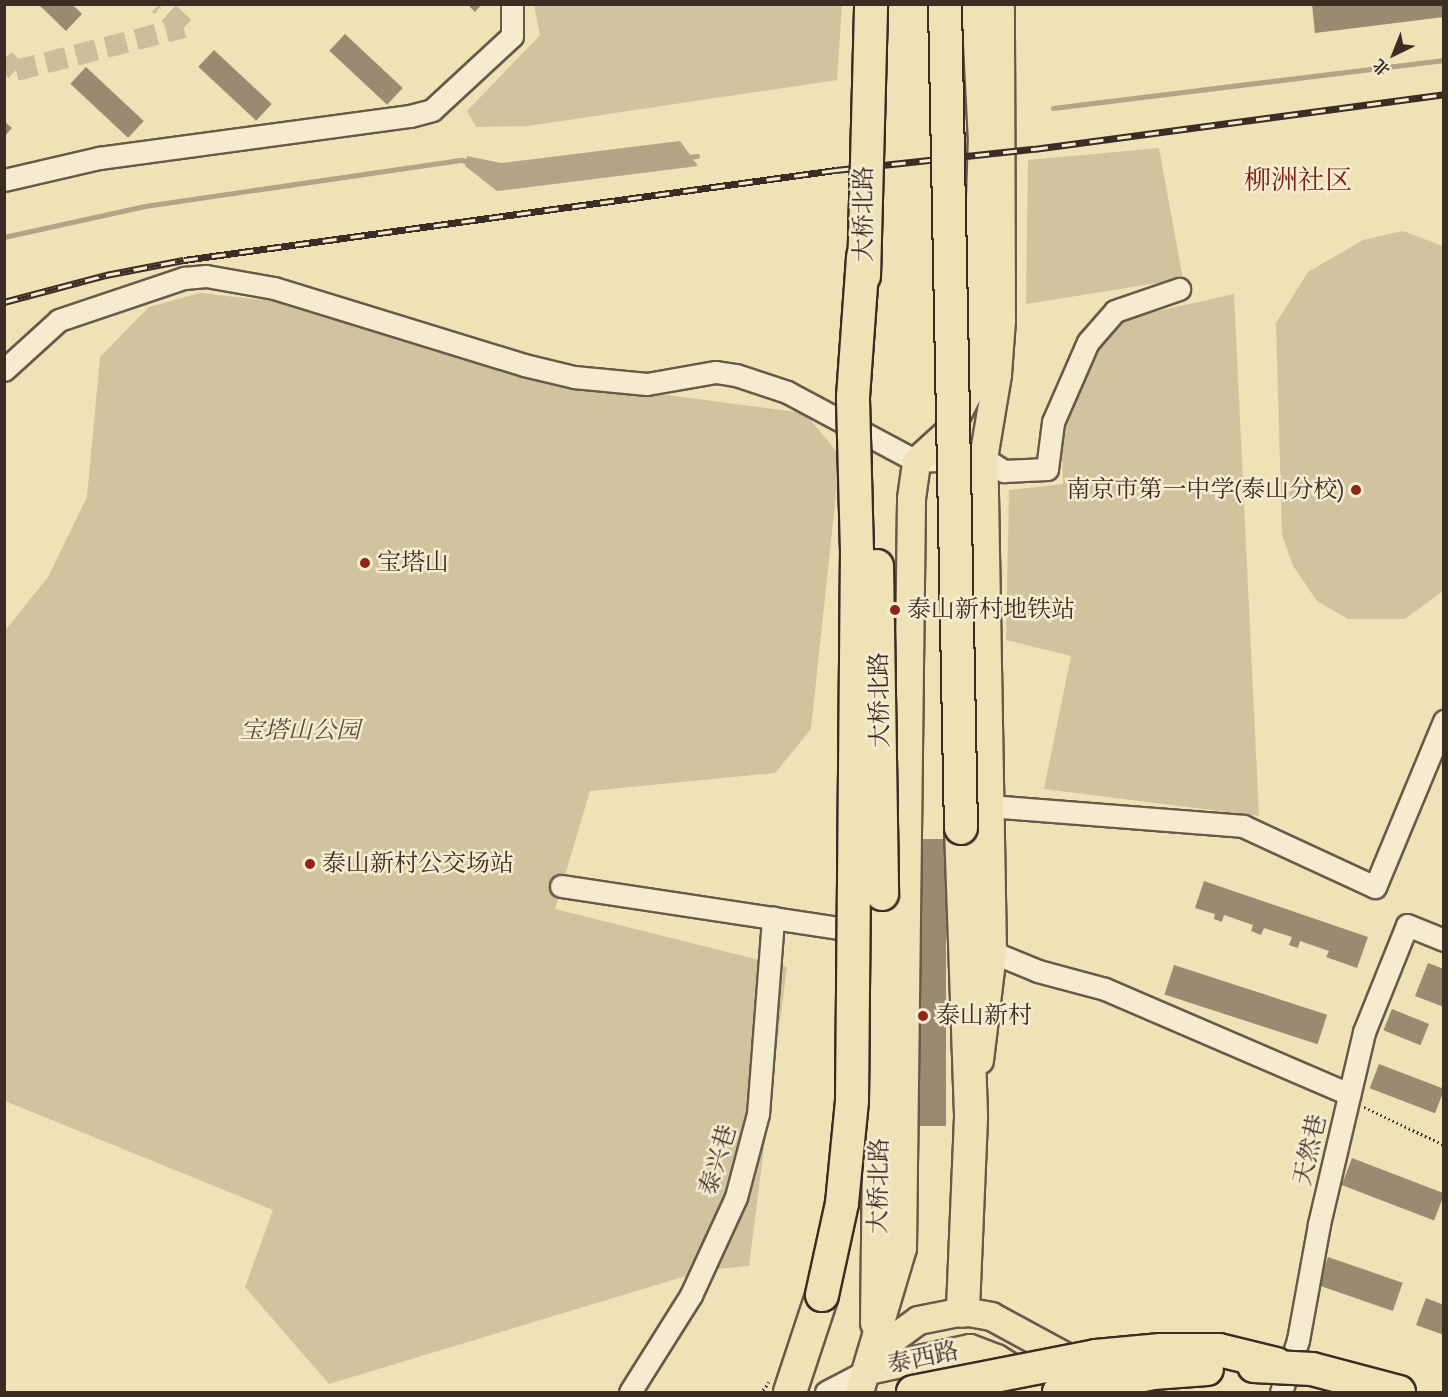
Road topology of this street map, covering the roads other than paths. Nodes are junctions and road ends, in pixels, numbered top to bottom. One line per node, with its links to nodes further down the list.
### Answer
1 (512, 4): 6 (street)
2 (871, 4): 7 (highway, 大桥北路, bridge)
3 (945, 4): 20 (highway, bridge)
4 (975, 4): 11 (main road)
5 (1000, 4): 10 (main road)
6 (4, 180)
7 (863, 256): 16 (highway, 大桥北路, bridge); 28 (highway, bridge)
8 (1179, 289): 10 (street)
9 (4, 370): 11 (street)
10 (983, 458): 11 (street); 13 (main road)
11 (916, 461): 22 (main road)
12 (1443, 721): 13 (street)
13 (990, 806): 18 (main road)
14 (561, 886): 15 (street)
15 (773, 918): 16 (street); 27 (street, 泰兴巷)
16 (882, 934): 22 (highway, 大桥北路)
17 (1443, 940): 19 (street, 天然巷)
18 (992, 952): 19 (street); 20 (main road)
19 (1349, 1094): 24 (street, 天然巷)
20 (971, 1118): 21 (highway)
21 (963, 1311): 23 (main road); 25 (main road, 泰西路); 31 (main road, 泰西路)
22 (877, 1323): 25 (main road, 大桥北路)
23 (942, 1351): 25 (main road, 泰西路); 26 (main road, 泰西路); 30 (main road)
24 (1279, 1378): 26 (highway, bridge); 30 (highway, bridge); 32 (highway, bridge)
25 (864, 1381): 29 (street)
26 (1044, 1391)
27 (630, 1392)
28 (790, 1392)
29 (826, 1392)
30 (911, 1392)
31 (1129, 1392)
32 (1399, 1392)

